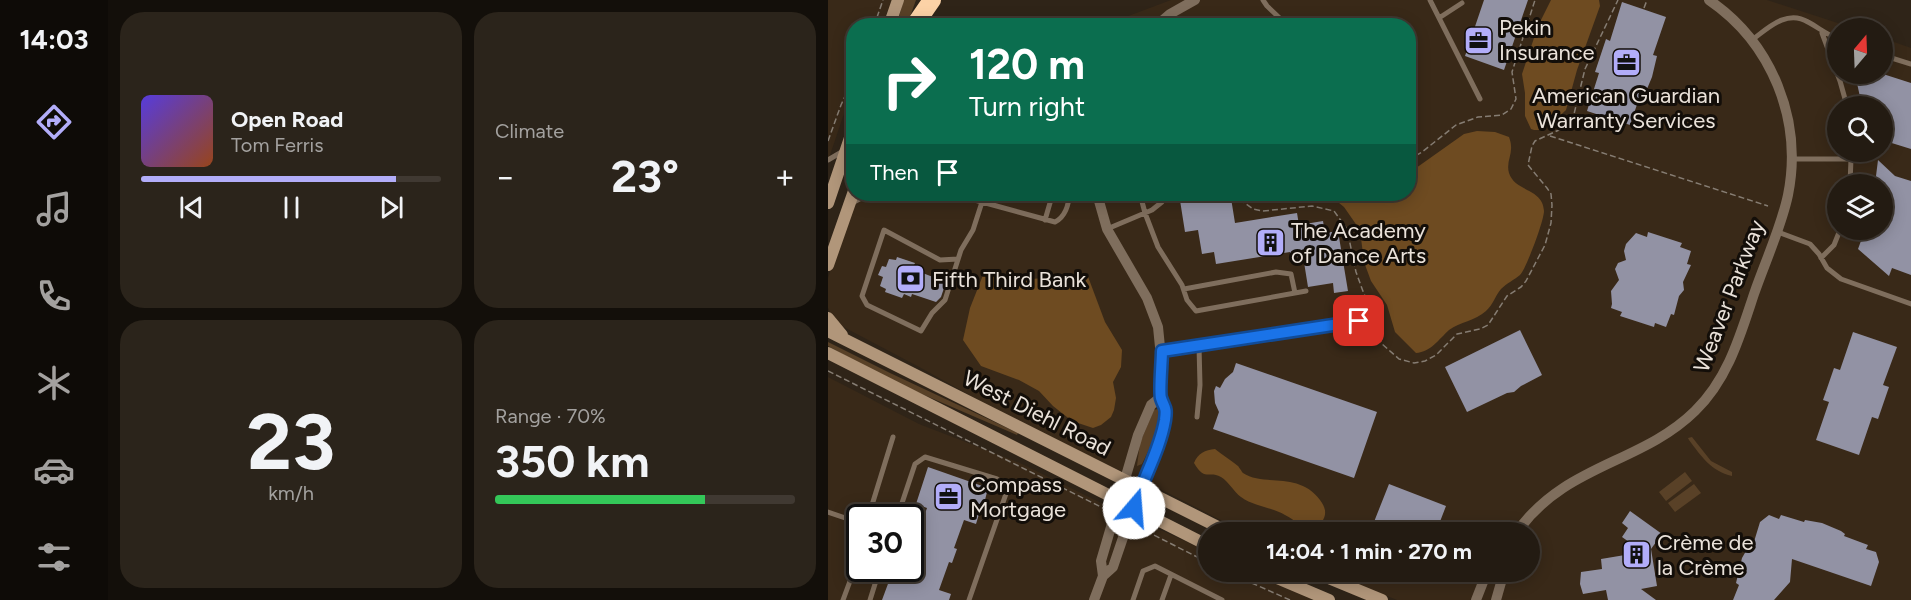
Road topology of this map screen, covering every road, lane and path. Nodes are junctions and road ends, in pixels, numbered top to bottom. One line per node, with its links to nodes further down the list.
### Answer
1 (883, 0): 14 (path)
2 (898, 0): 15 (street)
3 (922, 0): 16 (street)
4 (932, 0): 17 (highway)
5 (1196, 0): 18 (street)
6 (1263, 0): 19 (lane)
7 (1430, 0): 20 (lane)
8 (1535, 0): 32 (path)
9 (1618, 0): 29 (path)
10 (1647, 0): 13 (path)
11 (1709, 0): 23 (street, Weaver Parkway)
12 (1462, 3): 20 (lane)
13 (1644, 8)
14 (877, 18)
15 (892, 18)
16 (916, 18)
17 (919, 18)
18 (1165, 18)
19 (1280, 18)
20 (1439, 18): 28 (lane)
21 (1822, 33): 22 (lane); 23 (lane); 27 (lane)
22 (1827, 35)
23 (1752, 40): 33 (street, Weaver Parkway)
24 (1893, 58): 25 (lane)
25 (1911, 64)
26 (846, 95): 30 (path)
27 (1844, 96)
28 (1479, 99)
29 (1549, 135): 44 (path); 47 (path)
30 (828, 141)
31 (846, 149): 35 (lane); 46 (street)
32 (1416, 155)
33 (1792, 159): 34 (lane); 52 (street, Weaver Parkway)
34 (1827, 159)
35 (828, 160)
36 (850, 201): 48 (street)
37 (854, 201): 48 (lane)
38 (978, 201): 45 (lane)
39 (1051, 201): 50 (lane)
40 (1068, 201): 50 (lane)
41 (1099, 201): 51 (street)
42 (1142, 201): 49 (lane)
43 (1162, 201): 49 (lane)
44 (1242, 201)
45 (982, 202): 50 (lane); 55 (lane)
46 (828, 203)
47 (1768, 206)
48 (848, 207): 56 (street)
49 (1145, 213): 51 (lane); 57 (lane)
50 (1045, 220)
51 (1107, 229): 66 (street)
52 (1776, 232): 54 (lane); 83 (street, Weaver Parkway)
53 (1836, 240): 54 (lane)
54 (1821, 258): 60 (lane)
55 (958, 260): 55 (lane)
56 (828, 265)
57 (1184, 289): 59 (lane); 59 (lane)
58 (1306, 291): 59 (lane)
59 (1295, 293)
60 (1911, 304)
61 (828, 318): 64 (street)
62 (1359, 321): 65 (lane)
63 (828, 331): 64 (street, West Diehl Road)
64 (847, 340): 72 (street, West Diehl Road)
65 (1199, 346): 66 (lane); 70 (lane)
66 (1162, 351): 69 (street)
67 (828, 353): 74 (street, West Diehl Road)
68 (828, 371): 79 (path)
69 (1161, 397): 72 (street); 73 (street)
70 (1197, 417)
71 (893, 437): 75 (lane)
72 (1124, 481): 73 (street, West Diehl Road); 74 (street)
73 (1140, 489): 77 (street); 82 (street, West Diehl Road)
74 (1119, 500): 77 (street, West Diehl Road); 79 (street)
75 (872, 504)
76 (902, 504): 97 (lane)
77 (1134, 508): 81 (street); 84 (street, West Diehl Road)
78 (828, 512): 80 (lane)
79 (1115, 515): 87 (street)
80 (846, 518)
81 (1128, 522): 85 (path); 87 (street)
82 (1208, 522)
83 (1525, 522)
84 (1198, 540)
85 (1198, 557)
86 (1171, 575): 99 (lane); 100 (lane); 101 (lane)
87 (1103, 576): 98 (street)
88 (850, 582): 95 (lane)
89 (876, 582): 96 (lane)
90 (1250, 582): 102 (path)
91 (1287, 582): 103 (street)
92 (1338, 582): 104 (street)
93 (1483, 582): 105 (street)
94 (1501, 582): 106 (street)
95 (843, 600)
96 (870, 600)
97 (969, 600)
98 (1094, 600)
99 (1133, 600)
100 (1162, 600)
101 (1222, 600)
102 (1290, 600)
103 (1329, 600)
104 (1382, 600)
105 (1476, 600)
106 (1496, 600)

